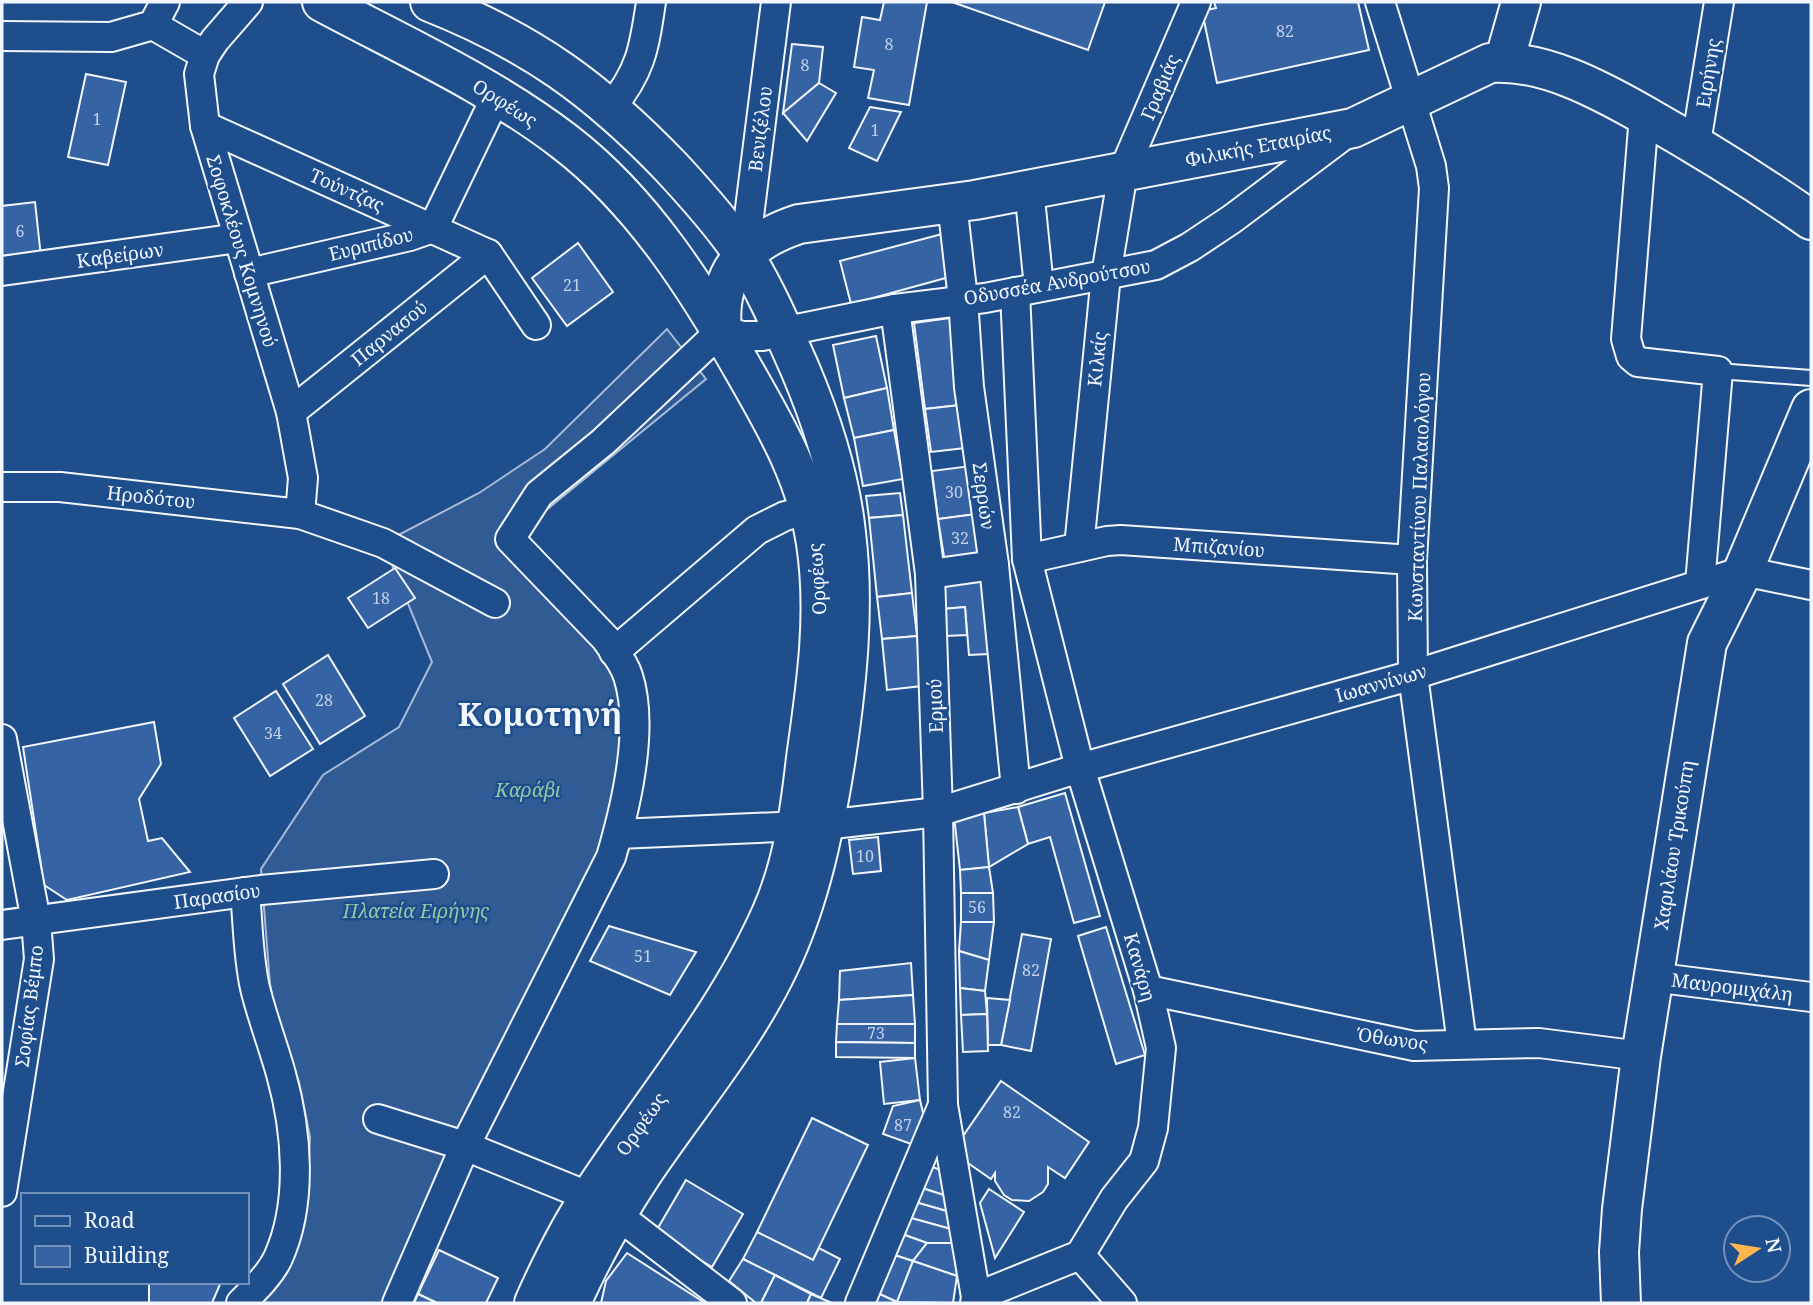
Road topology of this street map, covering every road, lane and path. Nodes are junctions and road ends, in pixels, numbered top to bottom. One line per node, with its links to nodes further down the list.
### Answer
1 (248, 2): 14 (street)
2 (322, 2): 16 (main road, Ορφέως)
3 (429, 2): 18 (main road, Ορφέως)
4 (651, 2): 18 (street)
5 (776, 2): 30 (street, Βενιζέλου)
6 (1196, 2): 23 (street, Γραβιάς)
7 (1380, 2): 13 (street, Κωνσταντίνου Παλαιολόγου)
8 (1400, 2): 13 (street)
9 (1521, 2): 15 (main road)
10 (1719, 2): 22 (street, Ειρήνης)
11 (159, 14): 12 (street); 14 (street)
12 (2, 36)
13 (1391, 37): 17 (street, Κωνσταντίνου Παλαιολόγου)
14 (205, 55): 20 (street, Σοφοκλέους Κομνηνού)
15 (1504, 62): 17 (main road, Φιλικής Εταιρίας); 19 (main road, Φιλικής Εταιρίας)
16 (496, 97): 27 (street, Ευριπίδου); 38 (main road, Ορφέως)
17 (1410, 102): 21 (main road, Φιλικής Εταιρίας); 49 (street, Κωνσταντίνου Παλαιολόγου)
18 (610, 109): 30 (main road, Ορφέως)
19 (1644, 115): 22 (main road, Φιλικής Εταιρίας); 40 (street)
20 (205, 126): 27 (street, Τούντζας); 28 (street, Σοφοκλέους Κομνηνού)
21 (1353, 128): 23 (main road, Φιλικής Εταιρίας); 33 (street, Οδυσσέα Ανδρούτσου)
22 (1696, 143): 26 (main road, Φιλικής Εταιρίας)
23 (1123, 172): 24 (main road, Φιλικής Εταιρίας); 33 (street, Κιλκίς)
24 (1029, 189): 25 (main road, Φιλικής Εταιρίας); 34 (street)
25 (952, 203): 30 (main road, Φιλικής Εταιρίας); 35 (street, Σερρών)
26 (1811, 220)
27 (433, 228): 29 (street, Τούντζας); 32 (street, Ευριπίδου)
28 (238, 238): 31 (street, Καβείρων); 32 (street, Σοφοκλέους Κομνηνού)
29 (488, 254): 37 (street); 43 (street, Παρνασού)
30 (744, 256): 38 (main road, Φιλικής Εταιρίας); 39 (main road, Ορφέως)
31 (2, 271)
32 (249, 273): 43 (street, Σοφοκλέους Κομνηνού)
33 (1106, 275): 34 (street, Οδυσσέα Ανδρούτσου); 47 (street, Κιλκίς)
34 (1027, 289): 35 (street, Οδυσσέα Ανδρούτσου); 48 (street)
35 (963, 299): 36 (street, Οδυσσέα Ανδρούτσου); 50 (street, Σερρών)
36 (895, 309): 39 (street, Οδυσσέα Ανδρούτσου); 52 (street, Ερμού)
37 (536, 325)
38 (722, 330): 39 (street, Οδυσσέα Ανδρούτσου); 45 (main road, Ορφέως); 56 (street)
39 (784, 332): 62 (main road, Ορφέως)
40 (1718, 371): 41 (lane); 53 (street)
41 (1811, 378)
42 (1811, 409): 51 (main road, Χαριλάου Τρικούπη)
43 (291, 412): 46 (street, Σοφοκλέους Κομνηνού)
44 (2, 486): 46 (street, Ηροδότου)
45 (810, 510): 56 (street); 62 (main road, Ορφέως)
46 (300, 514): 55 (street, Ηροδότου)
47 (1079, 547): 48 (street, Μπιζανίου); 49 (street, Μπιζανίου)
48 (1027, 559): 59 (street, Κανάρη)
49 (1412, 560): 57 (street, Κωνσταντίνου Παλαιολόγου)
50 (994, 565): 52 (street); 60 (street, Σερρών)
51 (1743, 571): 53 (street, Ιωαννίνων); 54 (street); 68 (main road, Χαριλάου Τρικούπη)
52 (930, 574): 61 (street, Ερμού)
53 (1700, 584): 57 (street, Ιωαννίνων)
54 (1811, 585)
55 (495, 603)
56 (614, 652): 63 (street)
57 (1413, 675): 59 (street, Ιωαννίνων); 71 (street, Κωνσταντίνου Παλαιολόγου)
58 (2, 738): 66 (street, Σοφίας Βέμπο)
59 (1080, 768): 60 (street, Ιωαννίνων); 69 (street, Κανάρη)
60 (1016, 789): 61 (street, Ιωαννίνων)
61 (938, 812): 62 (street, Ιωαννίνων); 73 (street, Ερμού)
62 (810, 826): 63 (street, Ιωαννίνων); 77 (main road, Ορφέως)
63 (618, 834): 75 (street)
64 (434, 874): 65 (street, Παρασίου)
65 (245, 892): 66 (street, Παρασίου); 80 (street)
66 (36, 921): 67 (street, Παρασίου); 76 (street, Σοφίας Βέμπο)
67 (2, 925)
68 (1652, 977): 70 (street, Μαυρομιχάλη); 72 (main road, Χαριλάου Τρικούπη)
69 (1148, 990): 71 (street, Όθωνος); 78 (street, Κανάρη)
70 (1811, 997)
71 (1462, 1044): 72 (street, Όθωνος)
72 (1642, 1056): 87 (main road, Χαριλάου Τρικούπη)
73 (943, 1105): 79 (street, Ερμού); 85 (street, Ερμού)
74 (378, 1119): 75 (street)
75 (465, 1146): 77 (street); 81 (street)
76 (2, 1192)
77 (602, 1208): 82 (main road, Ορφέως); 83 (main road, Ορφέως); 84 (street)
78 (1080, 1255): 79 (street); 86 (street)
79 (975, 1300)
80 (241, 1303)
81 (397, 1303)
82 (534, 1303)
83 (571, 1303)
84 (732, 1303)
85 (860, 1303)
86 (1122, 1303)
87 (1621, 1303)

